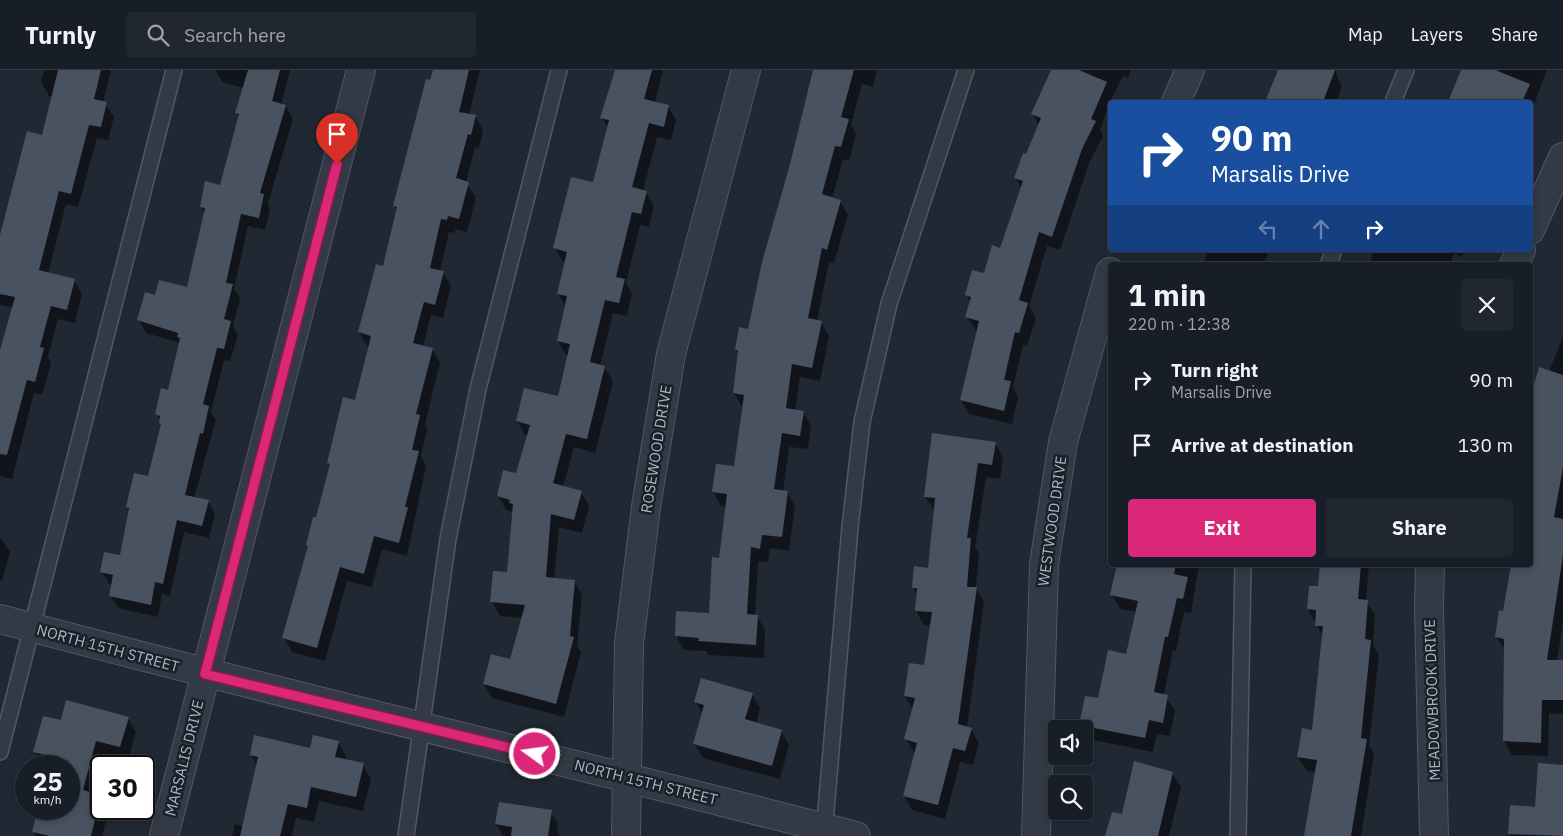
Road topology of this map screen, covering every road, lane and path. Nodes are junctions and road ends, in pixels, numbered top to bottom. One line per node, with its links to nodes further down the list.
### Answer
1 (174, 70): 16 (lane)
2 (362, 70): 17 (street, MARSALIS DRIVE)
3 (558, 70): 18 (lane)
4 (746, 70): 20 (street, ROSEWOOD DRIVE)
5 (966, 70): 21 (lane)
6 (1190, 70): 8 (street)
7 (1406, 70): 9 (lane)
8 (1177, 100)
9 (1394, 100)
10 (1563, 158): 11 (street)
11 (1533, 223)
12 (1108, 279): 26 (street, WESTWOOD DRIVE)
13 (1242, 567): 27 (lane)
14 (1430, 567): 28 (street, MEADOWBROOK DRIVE)
15 (0, 620): 16 (street, NORTH 15TH STREET)
16 (32, 628): 17 (street, NORTH 15TH STREET); 19 (lane)
17 (205, 674): 18 (street, NORTH 15TH STREET); 22 (street, MARSALIS DRIVE)
18 (422, 727): 20 (street, NORTH 15TH STREET); 23 (lane)
19 (0, 752)
20 (628, 777): 21 (street, NORTH 15TH STREET); 24 (street, ROSEWOOD DRIVE)
21 (824, 832): 25 (street, NORTH 15TH STREET)
22 (164, 836)
23 (406, 836)
24 (626, 836)
25 (856, 836)
26 (1036, 836)
27 (1238, 836)
28 (1434, 836)

